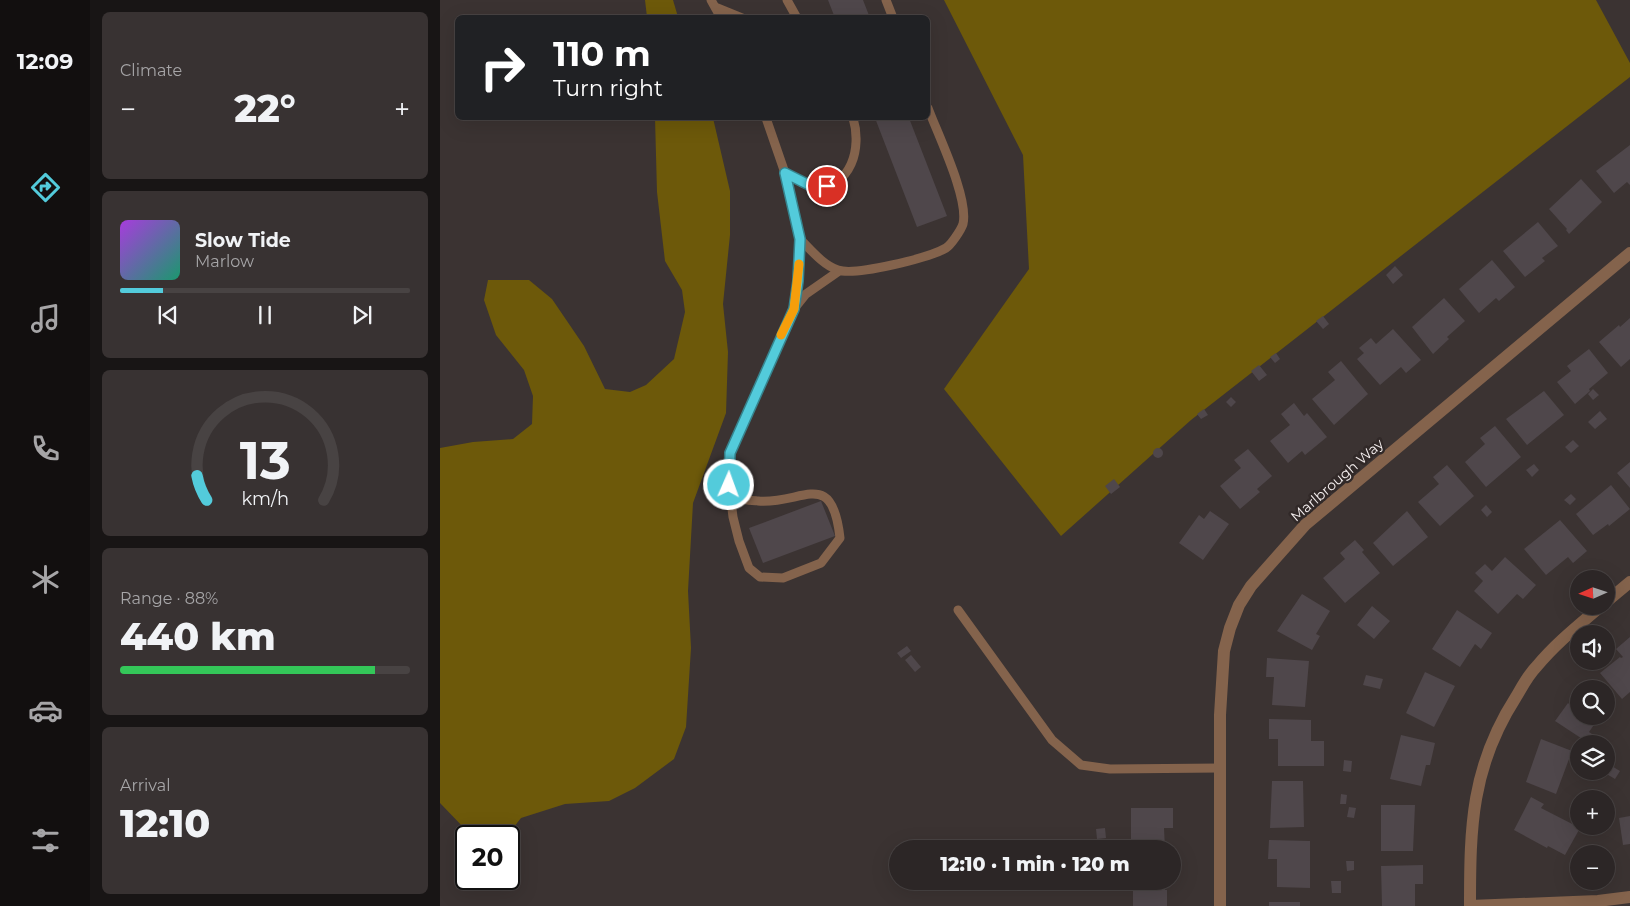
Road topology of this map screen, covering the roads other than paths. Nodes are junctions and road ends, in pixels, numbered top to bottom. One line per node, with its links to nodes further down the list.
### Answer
1 (787, 0): 6 (lane)
2 (886, 0): 7 (lane)
3 (713, 3): 4 (lane); 5 (lane)
4 (719, 15)
5 (736, 15)
6 (795, 15)
7 (892, 15)
8 (930, 113): 14 (lane)
9 (767, 120): 11 (lane)
10 (853, 120): 11 (lane)
11 (785, 173): 12 (lane)
12 (800, 239): 14 (lane); 15 (lane)
13 (1630, 253): 21 (street, Marlbrough Way)
14 (839, 271): 15 (lane)
15 (794, 309): 16 (lane)
16 (729, 485): 16 (lane)
17 (1630, 582): 18 (street)
18 (1615, 594)
19 (958, 610): 21 (lane)
20 (1591, 615): 24 (street)
21 (1220, 768): 23 (street, Marlbrough Way)
22 (1630, 897): 24 (street)
23 (1220, 906)
24 (1470, 906)

